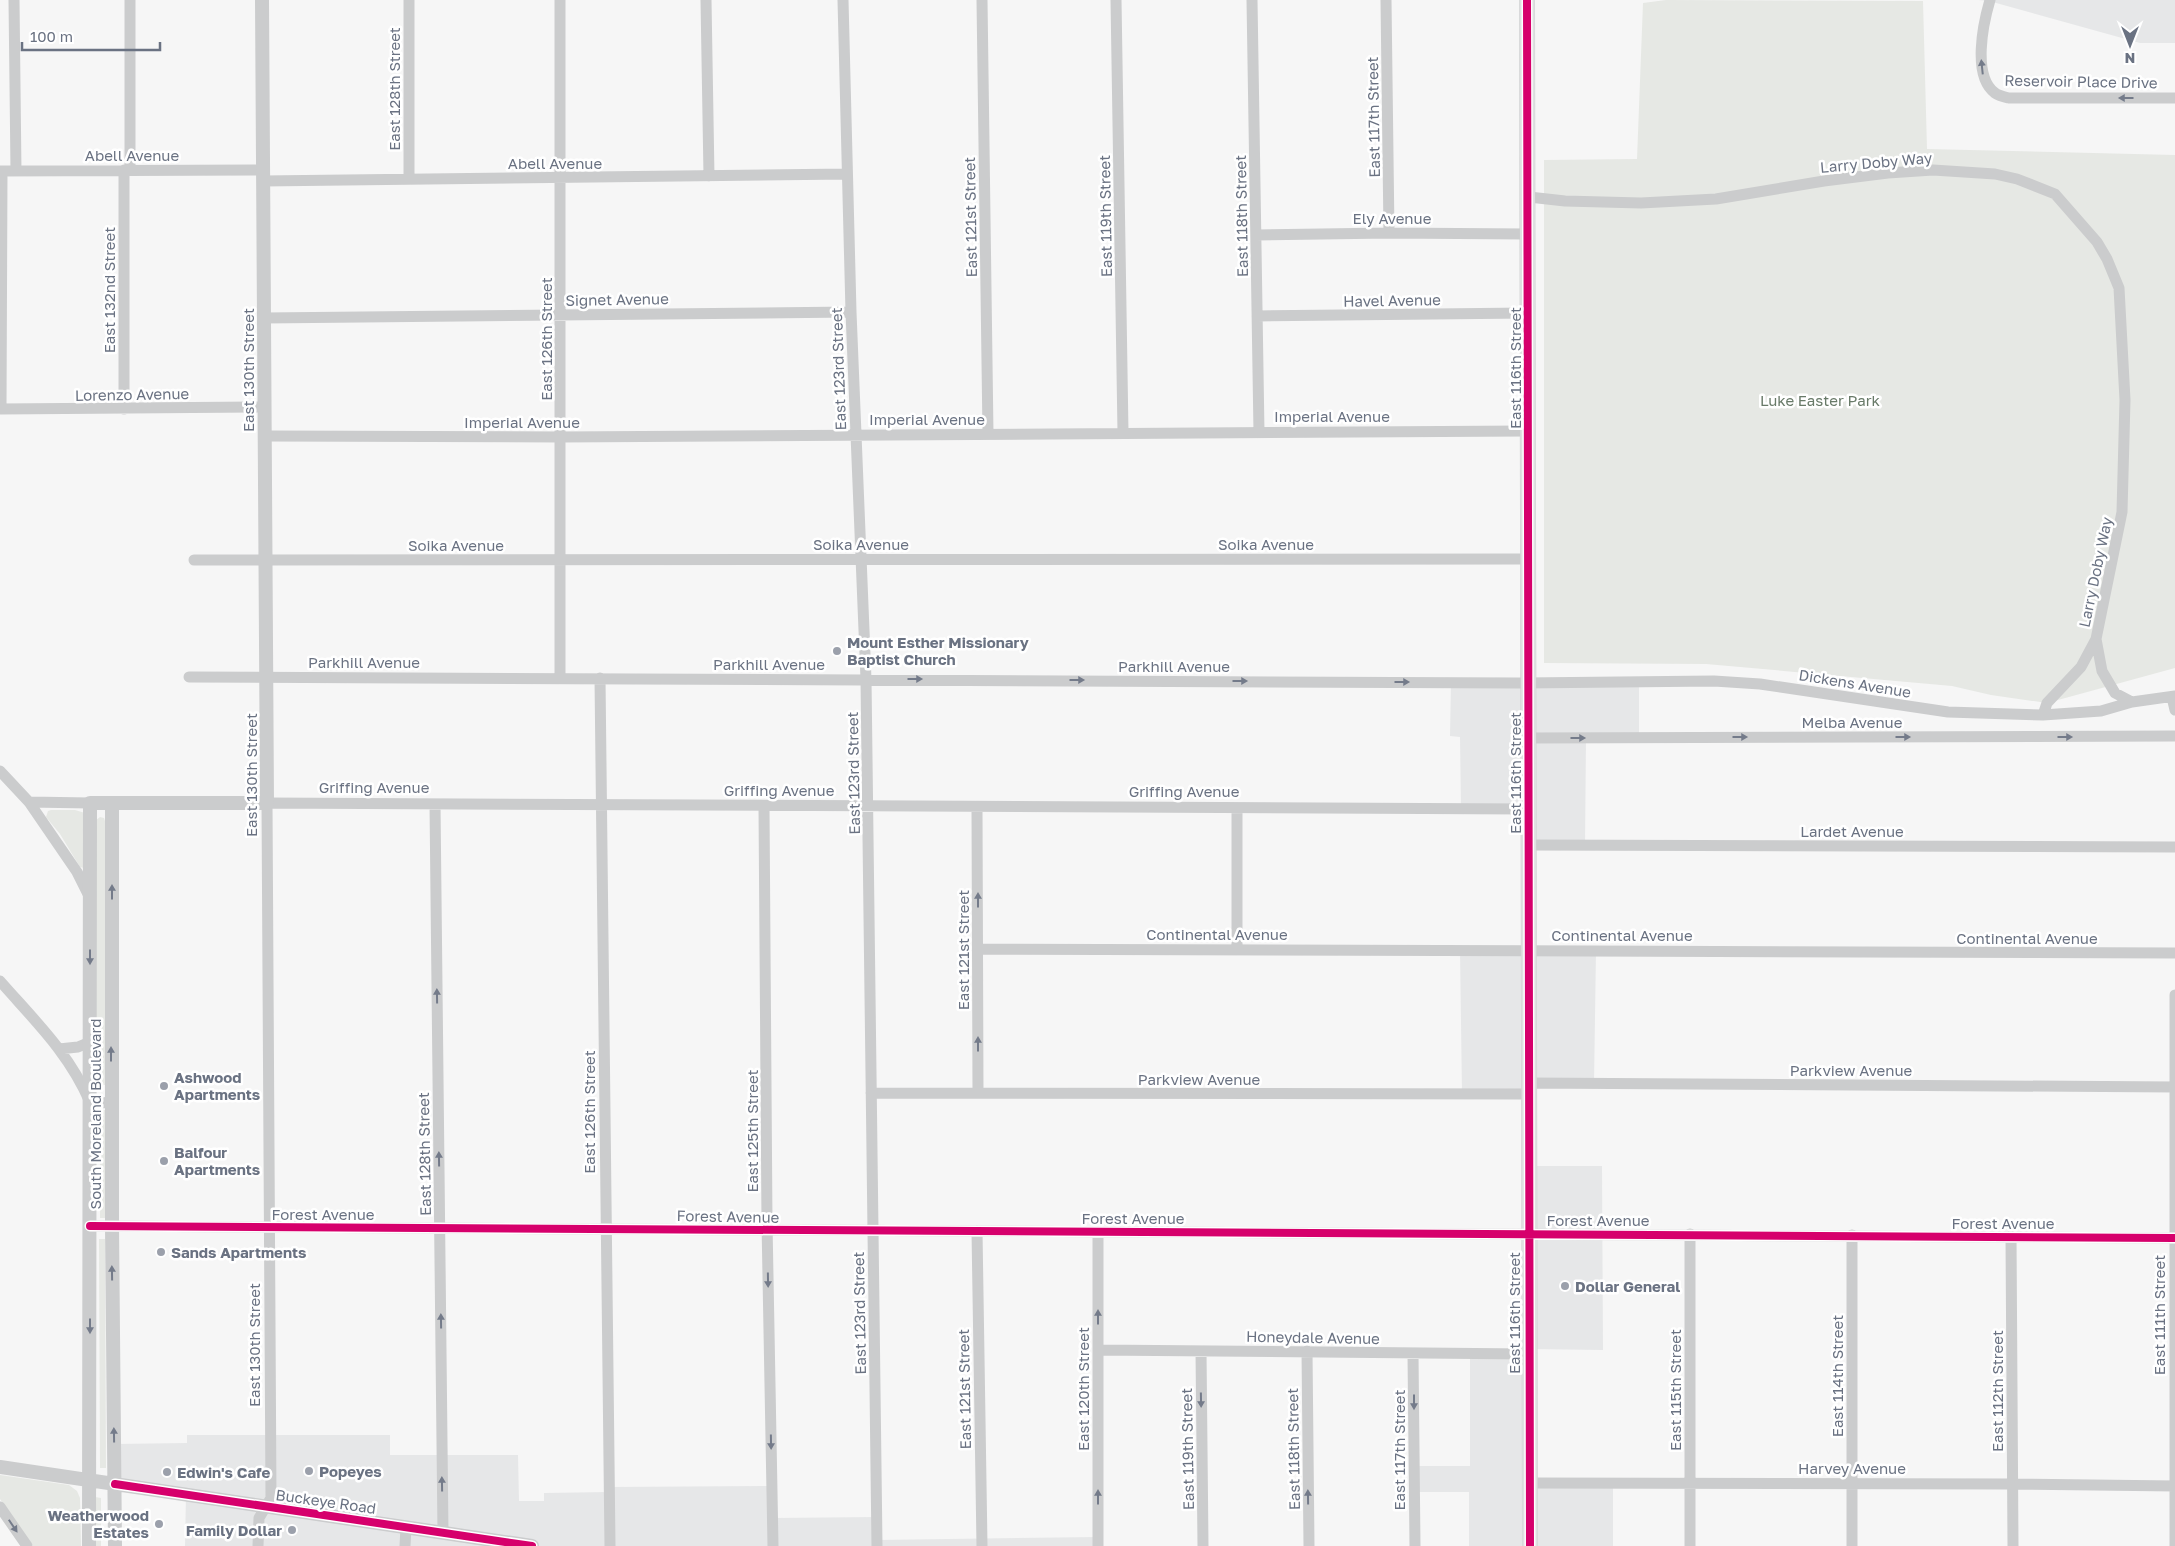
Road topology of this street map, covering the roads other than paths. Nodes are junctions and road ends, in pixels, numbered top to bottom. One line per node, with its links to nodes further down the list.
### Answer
1 (14, 0): 17 (street)
2 (130, 0): 15 (street, East 132nd Street)
3 (262, 0): 19 (street, East 130th Street)
4 (410, 0): 21 (street, East 128th Street)
5 (560, 0): 22 (street, East 126th Street)
6 (706, 0): 20 (street)
7 (843, 0): 18 (street, East 123rd Street)
8 (982, 0): 39 (street, East 121st Street)
9 (1116, 0): 36 (street, East 119th Street)
10 (1252, 0): 26 (street, East 118th Street)
11 (1386, 0): 24 (street, East 117th Street)
12 (1527, 0): 23 (main road, East 116th Street)
13 (1990, 0): 14 (street, Reservoir Place Drive, one-way to 13)
14 (2175, 98)
15 (127, 170): 17 (street, Abell Avenue); 19 (street, Abell Avenue); 34 (street, East 132nd Street)
16 (1, 171): 17 (street, Abell Avenue); 33 (street)
17 (16, 171)
18 (847, 174): 20 (street, Abell Avenue); 27 (street, East 123rd Street)
19 (263, 175): 21 (street, Abell Avenue); 31 (street, East 130th Street)
20 (708, 176): 22 (street, Abell Avenue)
21 (410, 178): 22 (street, Abell Avenue)
22 (560, 178): 29 (street, East 126th Street)
23 (1529, 197): 25 (main road, East 116th Street); 47 (street, Larry Doby Way)
24 (1389, 233): 25 (street, Ely Avenue); 26 (street, Ely Avenue)
25 (1529, 234): 28 (main road, East 116th Street)
26 (1256, 235): 30 (street, East 118th Street)
27 (851, 312): 29 (street, Signet Avenue); 38 (street, East 123rd Street)
28 (1528, 313): 30 (street, Havel Avenue); 35 (main road, East 116th Street)
29 (561, 314): 31 (street, Signet Avenue); 41 (street, East 126th Street)
30 (1256, 316): 37 (street, East 118th Street)
31 (264, 318): 32 (street, East 130th Street)
32 (265, 407): 34 (street, Lorenzo Avenue); 40 (street, East 130th Street)
33 (1, 409): 34 (street, Lorenzo Avenue)
34 (124, 409)
35 (1529, 431): 37 (street, Imperial Avenue); 43 (main road, East 116th Street)
36 (1123, 432): 37 (street, Imperial Avenue); 39 (street, Imperial Avenue)
37 (1259, 432)
38 (856, 434): 39 (street, Imperial Avenue); 41 (street, Imperial Avenue); 42 (street, East 123rd Street)
39 (988, 434)
40 (265, 436): 41 (street, Imperial Avenue); 45 (street, East 130th Street)
41 (561, 437): 46 (street, East 126th Street)
42 (860, 559): 43 (street, Soika Avenue); 46 (street, Soika Avenue); 52 (street, East 123rd Street)
43 (1528, 559): 53 (main road, East 116th Street)
44 (194, 560): 45 (street, Soika Avenue)
45 (266, 560): 46 (street, Soika Avenue); 48 (street, East 130th Street)
46 (559, 560): 50 (street, East 126th Street)
47 (2096, 639): 55 (street, Larry Doby Way); 57 (street, Larry Doby Way)
48 (266, 676): 49 (street, Parkhill Avenue); 50 (street, Parkhill Avenue); 64 (street, East 130th Street)
49 (189, 677)
50 (560, 678): 51 (street, Parkhill Avenue)
51 (600, 678): 52 (street, Parkhill Avenue); 66 (street, East 126th Street)
52 (866, 679): 53 (street, Parkhill Avenue, one-way to 53); 68 (street, East 123rd Street)
53 (1529, 683): 57 (street, Dickens Avenue); 59 (main road, East 116th Street)
54 (2173, 696): 55 (street, Dickens Avenue); 56 (street)
55 (2132, 702): 57 (street, Dickens Avenue)
56 (2175, 710)
57 (2043, 715)
58 (2175, 736): 59 (street, Melba Avenue, one-way to 58)
59 (1529, 738): 71 (main road, East 116th Street)
60 (0, 771): 61 (street)
61 (29, 802): 62 (street, Griffing Avenue); 74 (street)
62 (90, 803): 63 (street, Griffing Avenue); 74 (street, South Moreland Boulevard)
63 (112, 803): 64 (street, Griffing Avenue); 88 (street, South Moreland Boulevard, one-way to 63)
64 (267, 803): 65 (street, Griffing Avenue); 91 (street, East 130th Street)
65 (434, 804): 66 (street, Griffing Avenue); 92 (street, East 128th Street, one-way to 65)
66 (602, 805): 67 (street, Griffing Avenue); 93 (street, East 126th Street)
67 (764, 806): 68 (street, Griffing Avenue); 94 (street, East 125th Street)
68 (868, 806): 69 (street, Griffing Avenue); 85 (street, East 123rd Street)
69 (977, 808): 70 (street, Griffing Avenue); 75 (street, East 121st Street, one-way to 69)
70 (1237, 808): 71 (street, Griffing Avenue); 76 (street)
71 (1529, 809): 72 (main road, East 116th Street)
72 (1529, 845): 73 (street, Lardet Avenue); 77 (main road, East 116th Street)
73 (2175, 847)
74 (90, 898): 81 (street, South Moreland Boulevard, one-way to 81)
75 (978, 949): 76 (street, Continental Avenue); 86 (street, East 121st Street, one-way to 75)
76 (1237, 950): 77 (street, Continental Avenue)
77 (1528, 950): 78 (street, Continental Avenue); 84 (main road, East 116th Street)
78 (2175, 954)
79 (0, 981): 82 (street)
80 (2175, 995): 83 (street, East 111th Street)
81 (90, 1042): 82 (street); 87 (street, South Moreland Boulevard)
82 (59, 1049): 87 (street)
83 (2175, 1087): 84 (street, Parkview Avenue); 102 (street, East 111th Street)
84 (1528, 1089): 86 (street, Parkview Avenue); 98 (main road, East 116th Street)
85 (871, 1093): 86 (street, Parkview Avenue); 95 (street, East 123rd Street)
86 (978, 1093)
87 (90, 1102): 88 (street); 89 (street, South Moreland Boulevard)
88 (112, 1103): 90 (street, South Moreland Boulevard)
89 (90, 1226): 90 (street, Forest Avenue); 109 (street, South Moreland Boulevard, one-way to 109)
90 (112, 1226): 91 (street, Forest Avenue); 112 (street, South Moreland Boulevard, one-way to 90)
91 (270, 1228): 92 (street, Forest Avenue); 117 (street, East 130th Street)
92 (440, 1228): 93 (street, Forest Avenue); 119 (street, East 128th Street, one-way to 92)
93 (605, 1228): 94 (street, Forest Avenue); 126 (street, East 126th Street)
94 (767, 1231): 95 (street, Forest Avenue); 127 (street, East 125th Street, one-way to 127)
95 (874, 1231): 96 (street, Forest Avenue); 128 (street, East 123rd Street)
96 (977, 1231): 97 (street, Forest Avenue); 129 (street, East 121st Street)
97 (1098, 1232): 98 (street, Forest Avenue); 103 (street, East 120th Street, one-way to 97)
98 (1528, 1234): 99 (street, Forest Avenue); 107 (main road, East 116th Street)
99 (1690, 1234): 100 (street, Forest Avenue); 111 (street, East 115th Street)
100 (1852, 1235): 101 (street, Forest Avenue); 113 (street, East 114th Street)
101 (2011, 1236): 102 (street, Forest Avenue); 114 (street, East 112th Street)
102 (2175, 1238): 115 (street, East 111th Street)
103 (1098, 1350): 104 (street, Honeydale Avenue); 130 (street, East 120th Street, one-way to 103)
104 (1201, 1351): 105 (street, Honeydale Avenue); 131 (street, East 119th Street, one-way to 131)
105 (1307, 1351): 106 (street, Honeydale Avenue); 132 (street, East 118th Street, one-way to 105)
106 (1413, 1354): 107 (street, Honeydale Avenue); 133 (street, East 117th Street, one-way to 133)
107 (1528, 1354): 110 (main road, East 116th Street)
108 (1, 1466): 109 (street, Buckeye Road)
109 (90, 1480): 112 (street, Buckeye Road); 121 (street, South Moreland Boulevard)
110 (1529, 1482): 111 (street, Harvey Avenue); 134 (main road, East 116th Street)
111 (1690, 1482): 113 (street, Harvey Avenue); 135 (street, East 115th Street)
112 (115, 1484): 117 (street, Buckeye Road); 122 (street, South Moreland Boulevard)
113 (1852, 1484): 114 (street, Harvey Avenue); 136 (street, East 114th Street)
114 (2012, 1484): 115 (street, Harvey Avenue); 137 (street, East 112th Street)
115 (2175, 1486): 138 (street, East 111th Street)
116 (0, 1507): 120 (street, one-way to 120)
117 (267, 1507): 118 (street, Buckeye Road); 123 (street, East 130th Street)
118 (406, 1527): 119 (street, Buckeye Road); 124 (street)
119 (443, 1533): 125 (street, Buckeye Road)
120 (27, 1546)
121 (89, 1546)
122 (114, 1546)
123 (258, 1546)
124 (405, 1546)
125 (531, 1546)
126 (610, 1546)
127 (773, 1546)
128 (877, 1546)
129 (982, 1546)
130 (1098, 1546)
131 (1203, 1546)
132 (1309, 1546)
133 (1415, 1546)
134 (1530, 1546)
135 (1690, 1546)
136 (1852, 1546)
137 (2013, 1546)
138 (2175, 1546)

